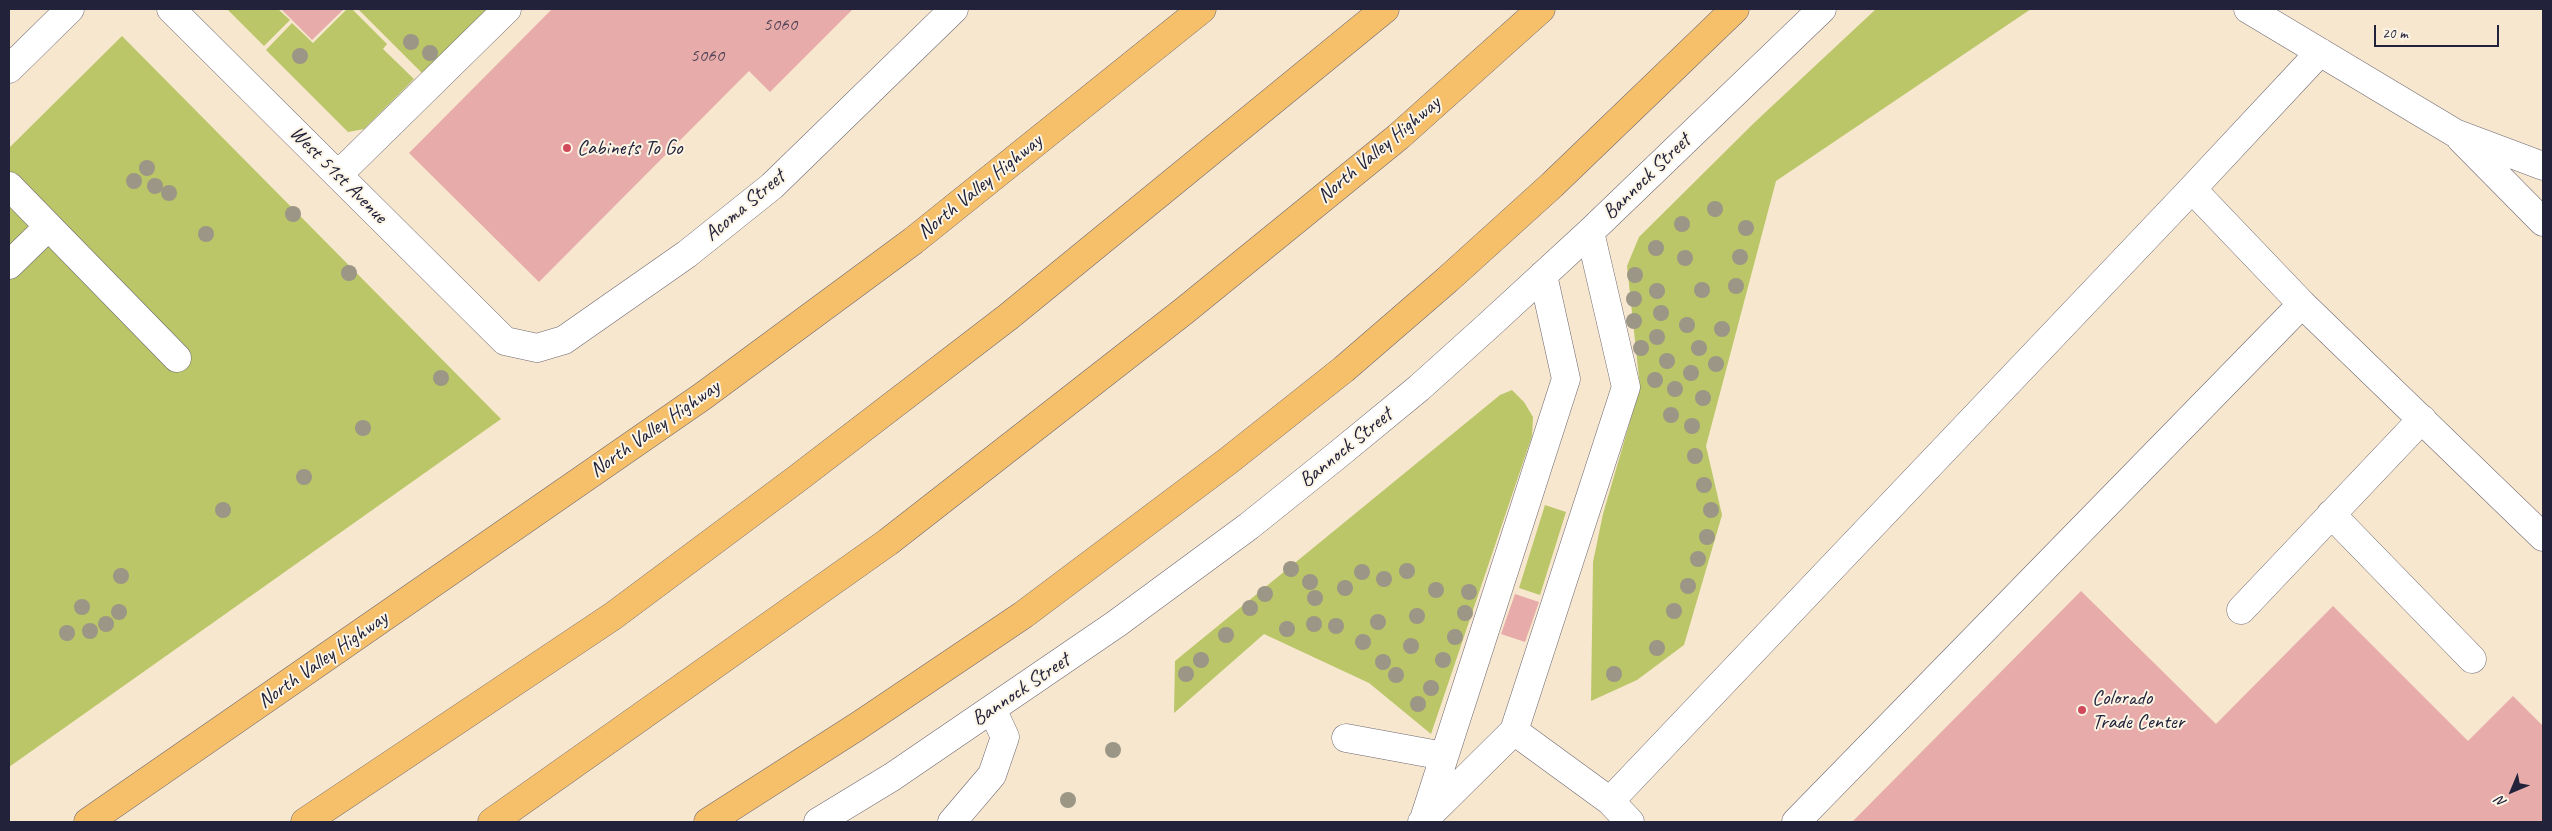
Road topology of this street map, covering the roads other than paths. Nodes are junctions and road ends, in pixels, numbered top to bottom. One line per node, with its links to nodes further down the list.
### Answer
1 (70, 9): 12 (street)
2 (171, 9): 15 (street, West 51st Avenue)
3 (507, 9): 15 (street)
4 (1202, 9): 36 (highway, North Valley Highway)
5 (1385, 9): 37 (highway)
6 (1541, 9): 38 (highway, North Valley Highway)
7 (1735, 9): 39 (highway)
8 (1822, 9): 20 (street, Bannock Street)
9 (2248, 9): 11 (street)
10 (943, 13): 24 (street, Acoma Street)
11 (2320, 52): 13 (street); 17 (street)
12 (9, 69)
13 (2455, 133): 14 (street); 18 (street)
14 (2543, 166)
15 (338, 176): 24 (street, West 51st Avenue)
16 (9, 186): 19 (street)
17 (2192, 189): 23 (street); 35 (street)
18 (2543, 222)
19 (48, 227): 21 (street); 25 (street)
20 (1590, 232): 22 (street, Bannock Street); 32 (street)
21 (9, 264)
22 (1543, 275): 31 (street, Bannock Street); 34 (street)
23 (2302, 304): 26 (street); 44 (street)
24 (505, 341)
25 (177, 358)
26 (2422, 419): 27 (street); 28 (street)
27 (2331, 514): 29 (street); 30 (street)
28 (2543, 537)
29 (2241, 610)
30 (2472, 659)
31 (992, 709): 40 (street, Bannock Street); 41 (street)
32 (1514, 731): 35 (street); 42 (street)
33 (1346, 738): 34 (street)
34 (1444, 756): 42 (street)
35 (1610, 801): 43 (street)
36 (88, 822)
37 (305, 822)
38 (492, 822)
39 (708, 822)
40 (818, 822)
41 (952, 822)
42 (1423, 822)
43 (1630, 822)
44 (1796, 822)

